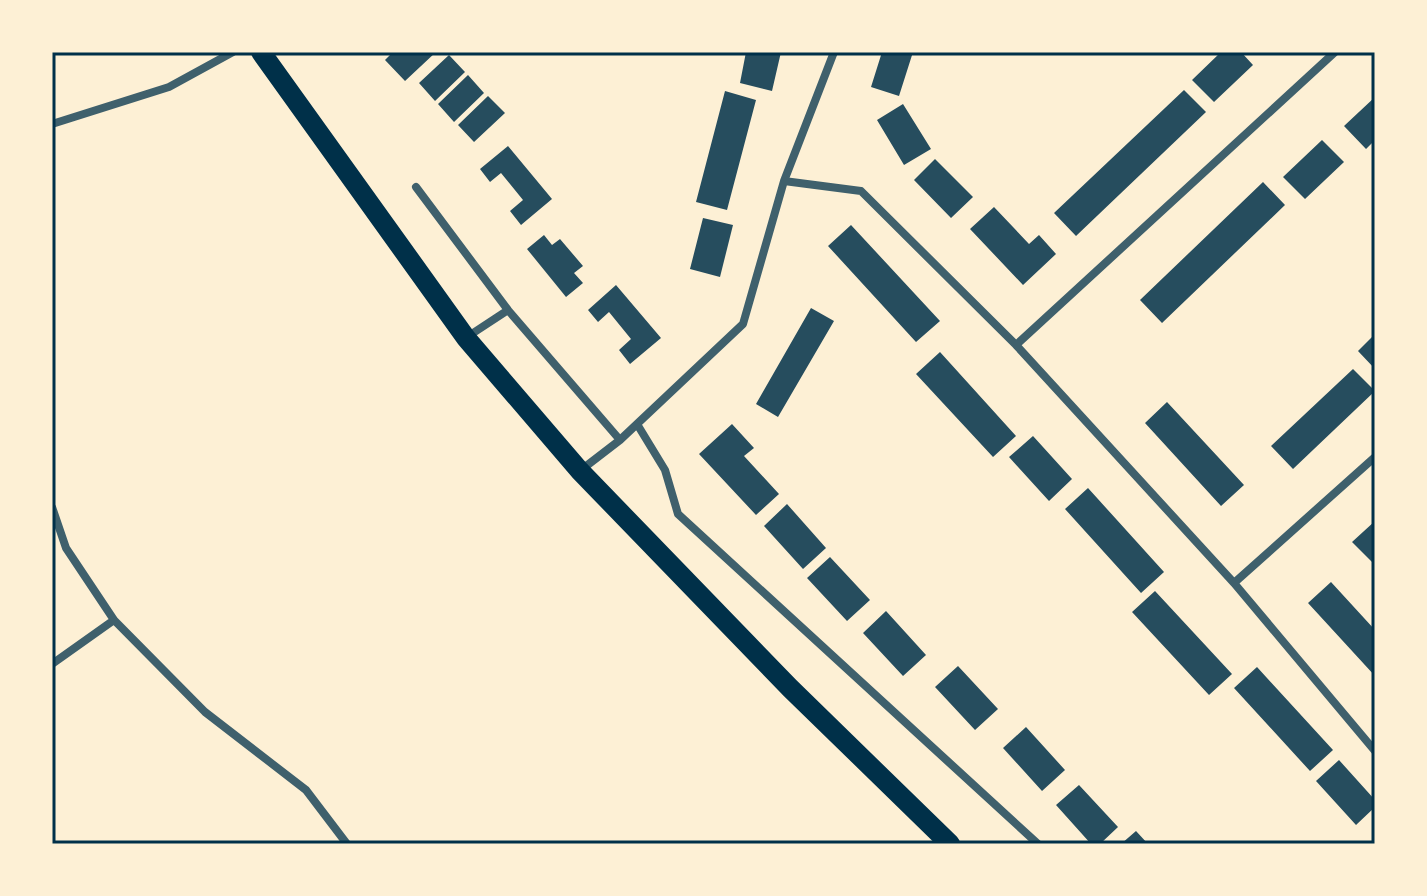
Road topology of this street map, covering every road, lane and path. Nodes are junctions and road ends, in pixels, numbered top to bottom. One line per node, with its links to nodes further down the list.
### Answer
1 (233, 52): 6 (street)
2 (261, 52): 10 (main road)
3 (834, 52): 7 (street)
4 (1335, 52): 11 (street)
5 (52, 113): 6 (street)
6 (55, 123)
7 (784, 181): 11 (street); 12 (street)
8 (416, 187): 9 (street)
9 (508, 310): 10 (street); 13 (street)
10 (466, 338): 15 (main road)
11 (1016, 345): 17 (street)
12 (637, 424): 13 (street); 23 (street)
13 (620, 440): 15 (street)
14 (1375, 457): 17 (street)
15 (580, 471): 22 (main road)
16 (52, 507): 18 (street)
17 (1234, 583): 20 (street)
18 (114, 620): 19 (street); 21 (street)
19 (52, 664)
20 (1375, 751)
21 (347, 844)
22 (950, 844)
23 (1038, 844)

